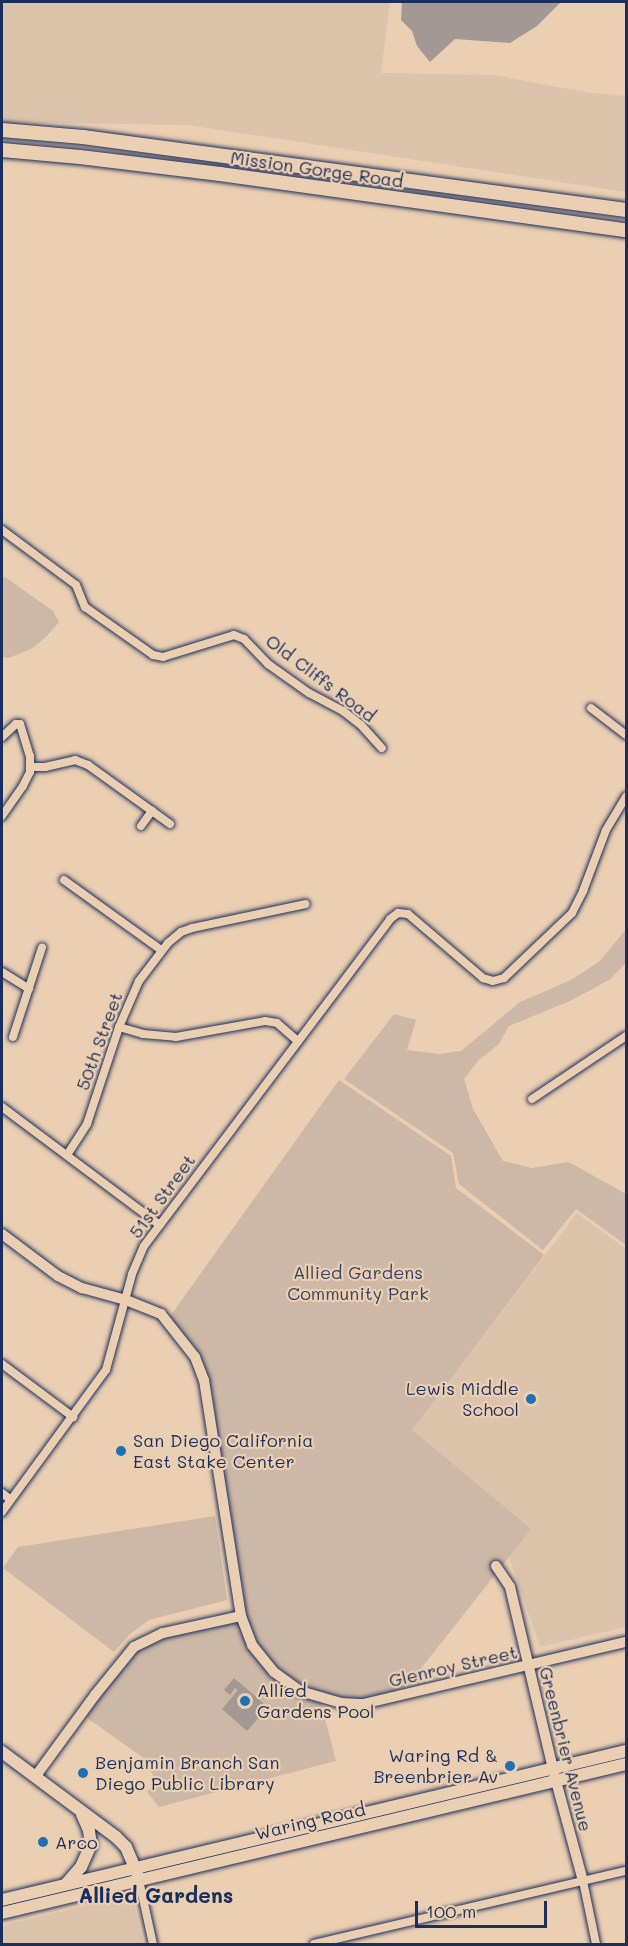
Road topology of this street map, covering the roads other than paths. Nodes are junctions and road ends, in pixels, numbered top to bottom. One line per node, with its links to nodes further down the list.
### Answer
1 (2, 130): 3 (main road, Mission Gorge Road)
2 (2, 150): 4 (main road, Mission Gorge Road)
3 (627, 210)
4 (627, 230)
5 (2, 530): 9 (street, Old Cliffs Road)
6 (591, 708): 7 (street)
7 (627, 735)
8 (2, 737): 10 (street)
9 (382, 748)
10 (30, 767): 12 (street); 13 (street)
11 (627, 797): 25 (street, 51st Street)
12 (152, 811): 14 (street); 15 (street)
13 (2, 816)
14 (170, 824)
15 (141, 826)
16 (64, 880): 19 (street)
17 (306, 904): 19 (street, 50th Street)
18 (42, 948): 21 (street)
19 (161, 950): 22 (street, 50th Street)
20 (2, 972): 21 (street)
21 (29, 989): 24 (street)
22 (119, 1027): 25 (street); 28 (street, 50th Street)
23 (627, 1036): 26 (street)
24 (13, 1037)
25 (298, 1041): 29 (street, 51st Street)
26 (532, 1099)
27 (2, 1107): 28 (street)
28 (67, 1155): 29 (street)
29 (160, 1225): 31 (street, 51st Street)
30 (2, 1234): 31 (street)
31 (126, 1300): 33 (street, 51st Street); 38 (street)
32 (2, 1364): 33 (street)
33 (73, 1418): 35 (street, 51st Street)
34 (2, 1492): 35 (street)
35 (11, 1500): 36 (street, 51st Street)
36 (2, 1512)
37 (496, 1566): 40 (street, Greenbrier Avenue)
38 (241, 1616): 40 (street, Glenroy Street); 45 (street)
39 (627, 1642): 40 (street, Glenroy Street)
40 (529, 1666): 44 (street, Greenbrier Avenue)
41 (627, 1751): 44 (main road, Waring Road)
42 (2, 1752): 45 (main road)
43 (627, 1764): 44 (main road, Waring Road)
44 (554, 1775): 47 (main road, Waring Road); 49 (main road, Waring Road); 50 (street, Greenbrier Avenue)
45 (35, 1777): 46 (main road)
46 (80, 1810): 47 (main road); 51 (main road)
47 (136, 1867): 49 (main road); 51 (main road, Waring Road)
48 (627, 1871): 50 (street)
49 (139, 1880): 53 (main road, Waring Road); 54 (street)
50 (583, 1881): 55 (street); 56 (street, Greenbrier Avenue)
51 (66, 1884): 52 (main road, Waring Road)
52 (2, 1900)
53 (2, 1913)
54 (153, 1944)
55 (314, 1944)
56 (596, 1944)

